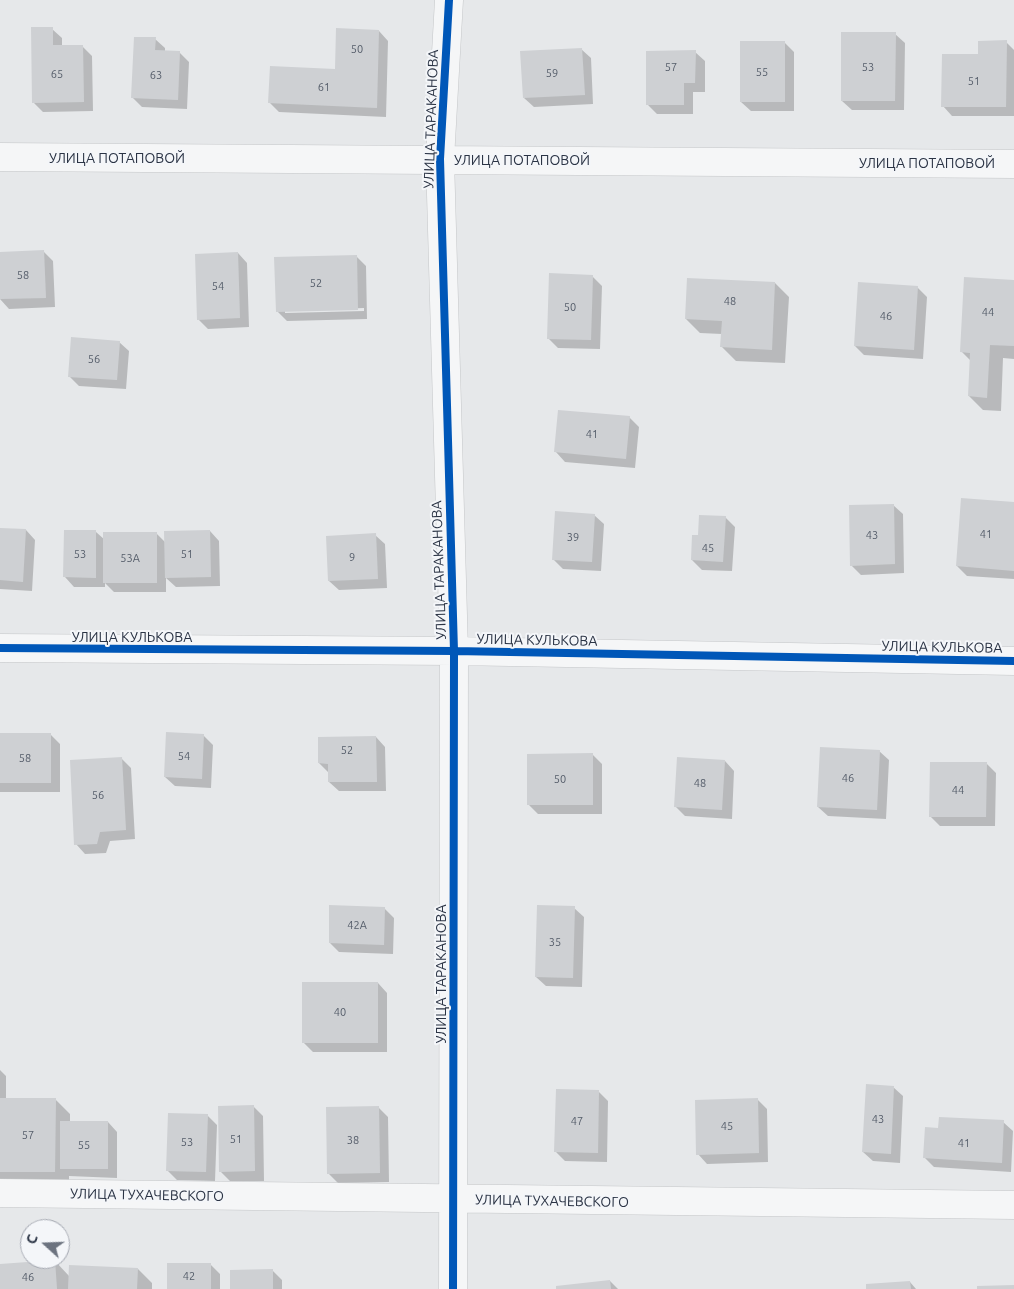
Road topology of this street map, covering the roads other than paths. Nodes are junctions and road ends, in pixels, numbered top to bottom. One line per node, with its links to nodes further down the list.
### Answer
1 (449, 0): 3 (street, УЛИЦА ТАРАКАНОВА)
2 (0, 157): 3 (street, УЛИЦА ПОТАПОВОЙ)
3 (440, 159): 4 (street, УЛИЦА ПОТАПОВОЙ); 6 (street, УЛИЦА ТАРАКАНОВА)
4 (1014, 164)
5 (0, 648): 6 (street, УЛИЦА КУЛЬКОВА)
6 (454, 651): 7 (street, УЛИЦА КУЛЬКОВА); 9 (street, УЛИЦА ТАРАКАНОВА)
7 (1014, 661)
8 (0, 1193): 9 (street, УЛИЦА ТУХАЧЕВСКОГО)
9 (453, 1200): 10 (street, УЛИЦА ТУХАЧЕВСКОГО); 11 (street, УЛИЦА ТАРАКАНОВА)
10 (1014, 1205)
11 (453, 1289)

